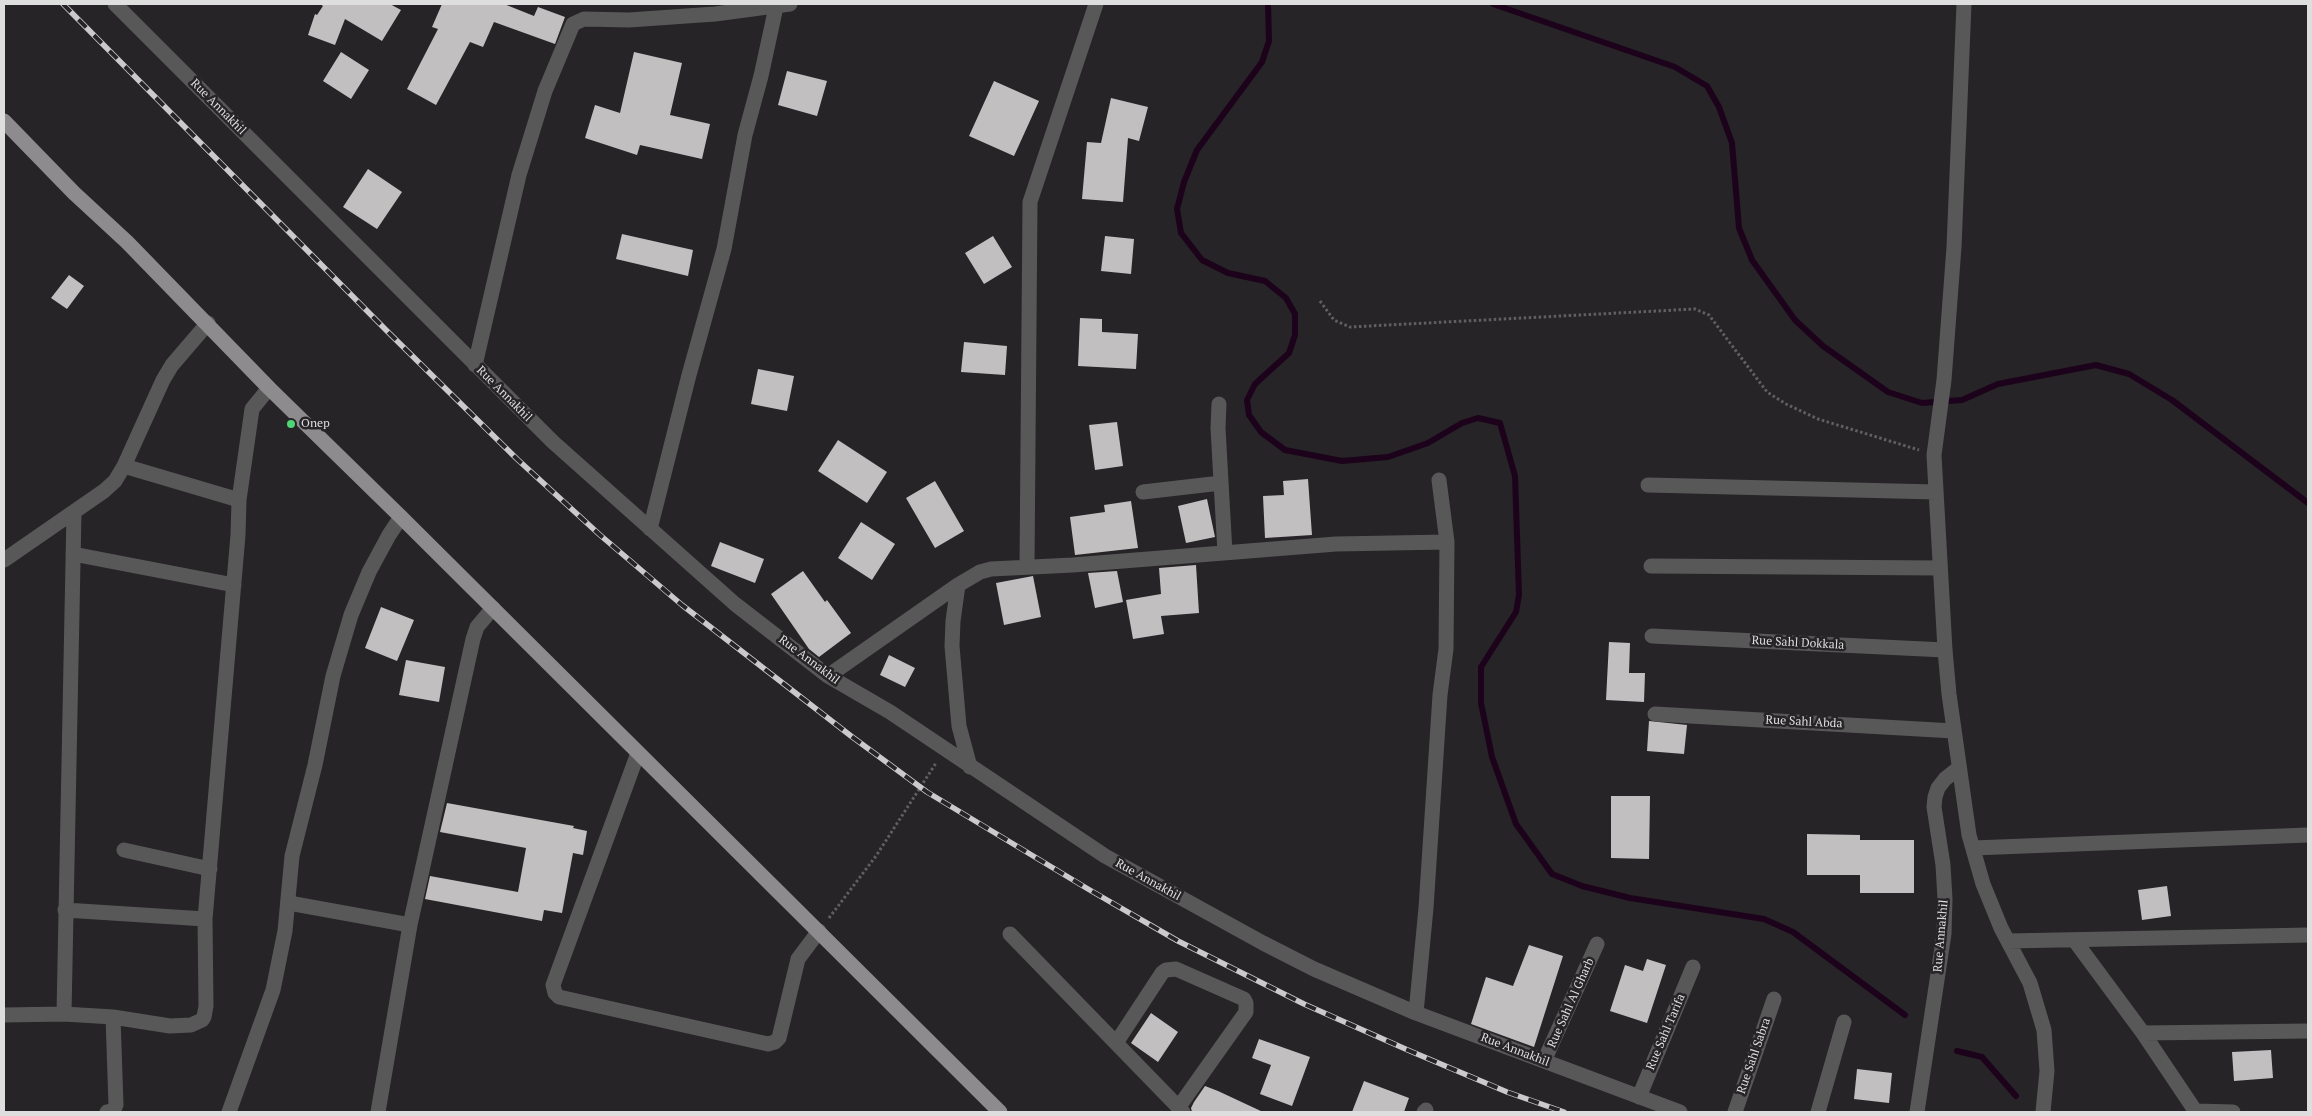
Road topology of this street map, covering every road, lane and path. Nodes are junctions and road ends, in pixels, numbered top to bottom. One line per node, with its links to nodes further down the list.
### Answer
1 (115, 4): 8 (street, Rue Annakhil)
2 (1096, 4): 26 (street)
3 (1964, 4): 11 (street)
4 (783, 5): 8 (street); 21 (street)
5 (4, 121): 7 (main road)
6 (1320, 301): 11 (path)
7 (208, 323): 9 (main road); 12 (street)
8 (476, 365): 21 (street, Rue Annakhil)
9 (269, 388): 18 (street); 20 (main road)
10 (1219, 404): 14 (street)
11 (1934, 455): 17 (street)
12 (124, 466): 18 (street); 19 (street)
13 (1439, 480): 22 (street)
14 (1221, 483): 16 (street); 23 (street)
15 (1648, 485): 17 (street)
16 (1143, 492)
17 (1936, 492): 28 (street)
18 (239, 500): 29 (street)
19 (74, 512): 24 (street); 25 (street)
20 (401, 516): 31 (main road); 45 (street)
21 (650, 529): 34 (street, Rue Annakhil)
22 (1447, 542): 23 (street); 57 (street)
23 (1225, 553): 26 (street)
24 (73, 554): 29 (street); 46 (street)
25 (4, 560)
26 (1026, 566): 30 (street)
27 (1651, 566): 28 (street)
28 (1939, 568): 33 (street)
29 (234, 585): 44 (street)
30 (958, 585): 34 (street); 39 (street)
31 (493, 608): 37 (main road); 48 (street)
32 (1652, 636): 33 (street, Rue Sahl Dokkala)
33 (1945, 650): 36 (street)
34 (828, 676): 39 (street, Rue Annakhil)
35 (1655, 714): 36 (street, Rue Sahl Abda)
36 (1954, 731): 40 (street)
37 (638, 753): 49 (main road); 49 (street)
38 (937, 763): 49 (path)
39 (970, 767): 57 (street, Rue Annakhil)
40 (1959, 768): 42 (street); 75 (street, Rue Annakhil)
41 (2308, 835): 42 (street)
42 (1973, 848): 52 (street)
43 (124, 850): 44 (street)
44 (210, 869): 47 (street)
45 (289, 903): 48 (street); 69 (street)
46 (66, 910): 47 (street); 58 (street)
47 (205, 919): 60 (street)
48 (410, 925): 70 (street)
49 (819, 931): 71 (main road)
50 (1010, 934): 64 (street)
51 (2308, 935): 53 (street)
52 (2008, 941): 53 (street); 76 (street)
53 (2075, 941): 63 (street)
54 (1597, 944): 65 (street, Rue Sahl Al Gharb)
55 (1693, 967): 66 (street, Rue Sahl Tarifa)
56 (1774, 999): 73 (street, Rue Sahl Sabra)
57 (1416, 1013): 65 (street, Rue Annakhil)
58 (64, 1014): 59 (street); 60 (street)
59 (4, 1016)
60 (113, 1017): 68 (street)
61 (1844, 1022): 74 (street)
62 (2308, 1031): 63 (street)
63 (2143, 1032): 77 (street)
64 (1116, 1042): 67 (street); 67 (street)
65 (1544, 1061): 66 (street, Rue Annakhil)
66 (1639, 1097): 72 (street, Rue Annakhil)
67 (1181, 1110)
68 (111, 1112)
69 (229, 1112)
70 (378, 1112)
71 (1000, 1112)
72 (1680, 1112)
73 (1735, 1112)
74 (1818, 1112)
75 (1917, 1112)
76 (2043, 1112)
77 (2195, 1112): 78 (street)
78 (2233, 1112)

